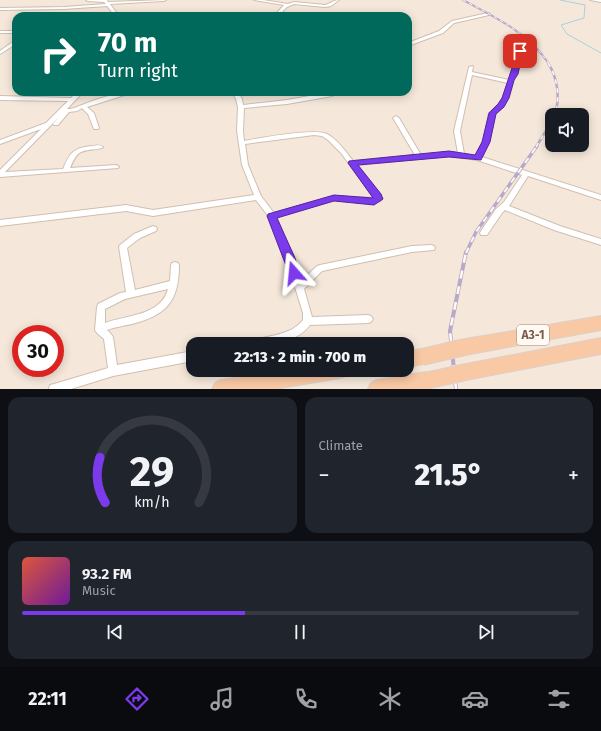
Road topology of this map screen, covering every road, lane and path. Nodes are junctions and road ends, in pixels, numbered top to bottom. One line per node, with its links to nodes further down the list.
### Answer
1 (88, 0): 7 (street)
2 (164, 0): 7 (street)
3 (256, 0): 8 (street)
4 (337, 0): 8 (street)
5 (592, 0): 6 (street)
6 (601, 1)
7 (107, 2): 9 (street); 10 (street)
8 (285, 5): 11 (street)
9 (0, 10)
10 (114, 12)
11 (279, 12)
12 (488, 14): 15 (street)
13 (0, 32): 14 (street)
14 (12, 32)
15 (412, 43)
16 (12, 45): 18 (street)
17 (520, 51): 21 (street)
18 (0, 53)
19 (471, 67): 20 (street)
20 (470, 73): 21 (street); 39 (street)
21 (511, 82): 41 (street)
22 (76, 96): 27 (street)
23 (117, 96): 28 (street)
24 (237, 96): 29 (street)
25 (321, 96): 29 (street)
26 (0, 98): 27 (street)
27 (73, 100): 31 (street)
28 (83, 106): 30 (street); 35 (street)
29 (241, 107): 37 (street)
30 (68, 110): 31 (street); 34 (street)
31 (60, 111): 33 (street)
32 (396, 118): 40 (street)
33 (47, 124): 36 (street); 45 (street)
34 (56, 124)
35 (96, 128)
36 (0, 142)
37 (241, 143): 42 (street); 47 (street)
38 (100, 147): 44 (street)
39 (461, 155): 40 (street); 41 (street)
40 (419, 157): 42 (street)
41 (478, 158): 46 (street)
42 (352, 163): 50 (street)
43 (116, 166): 44 (street)
44 (65, 171): 45 (street)
45 (0, 174)
46 (526, 174): 48 (street); 49 (street)
47 (258, 197): 50 (street); 51 (street)
48 (601, 198)
49 (504, 207): 53 (street); 54 (street)
50 (272, 216): 58 (street)
51 (0, 223)
52 (153, 229): 59 (street)
53 (484, 232)
54 (601, 242)
55 (431, 248): 58 (street)
56 (175, 265): 57 (street)
57 (174, 284): 59 (street); 63 (street)
58 (298, 288): 61 (street)
59 (131, 294): 63 (street)
60 (368, 319): 61 (street)
61 (308, 321): 64 (street)
62 (601, 323): 67 (highway, A3-1, bridge)
63 (100, 330): 68 (street)
64 (282, 337)
65 (601, 346): 72 (highway, A3-1, bridge)
66 (186, 357): 68 (street)
67 (414, 358)
68 (113, 371): 70 (street)
69 (296, 377): 71 (highway)
70 (54, 389)
71 (221, 389)
72 (377, 389)

